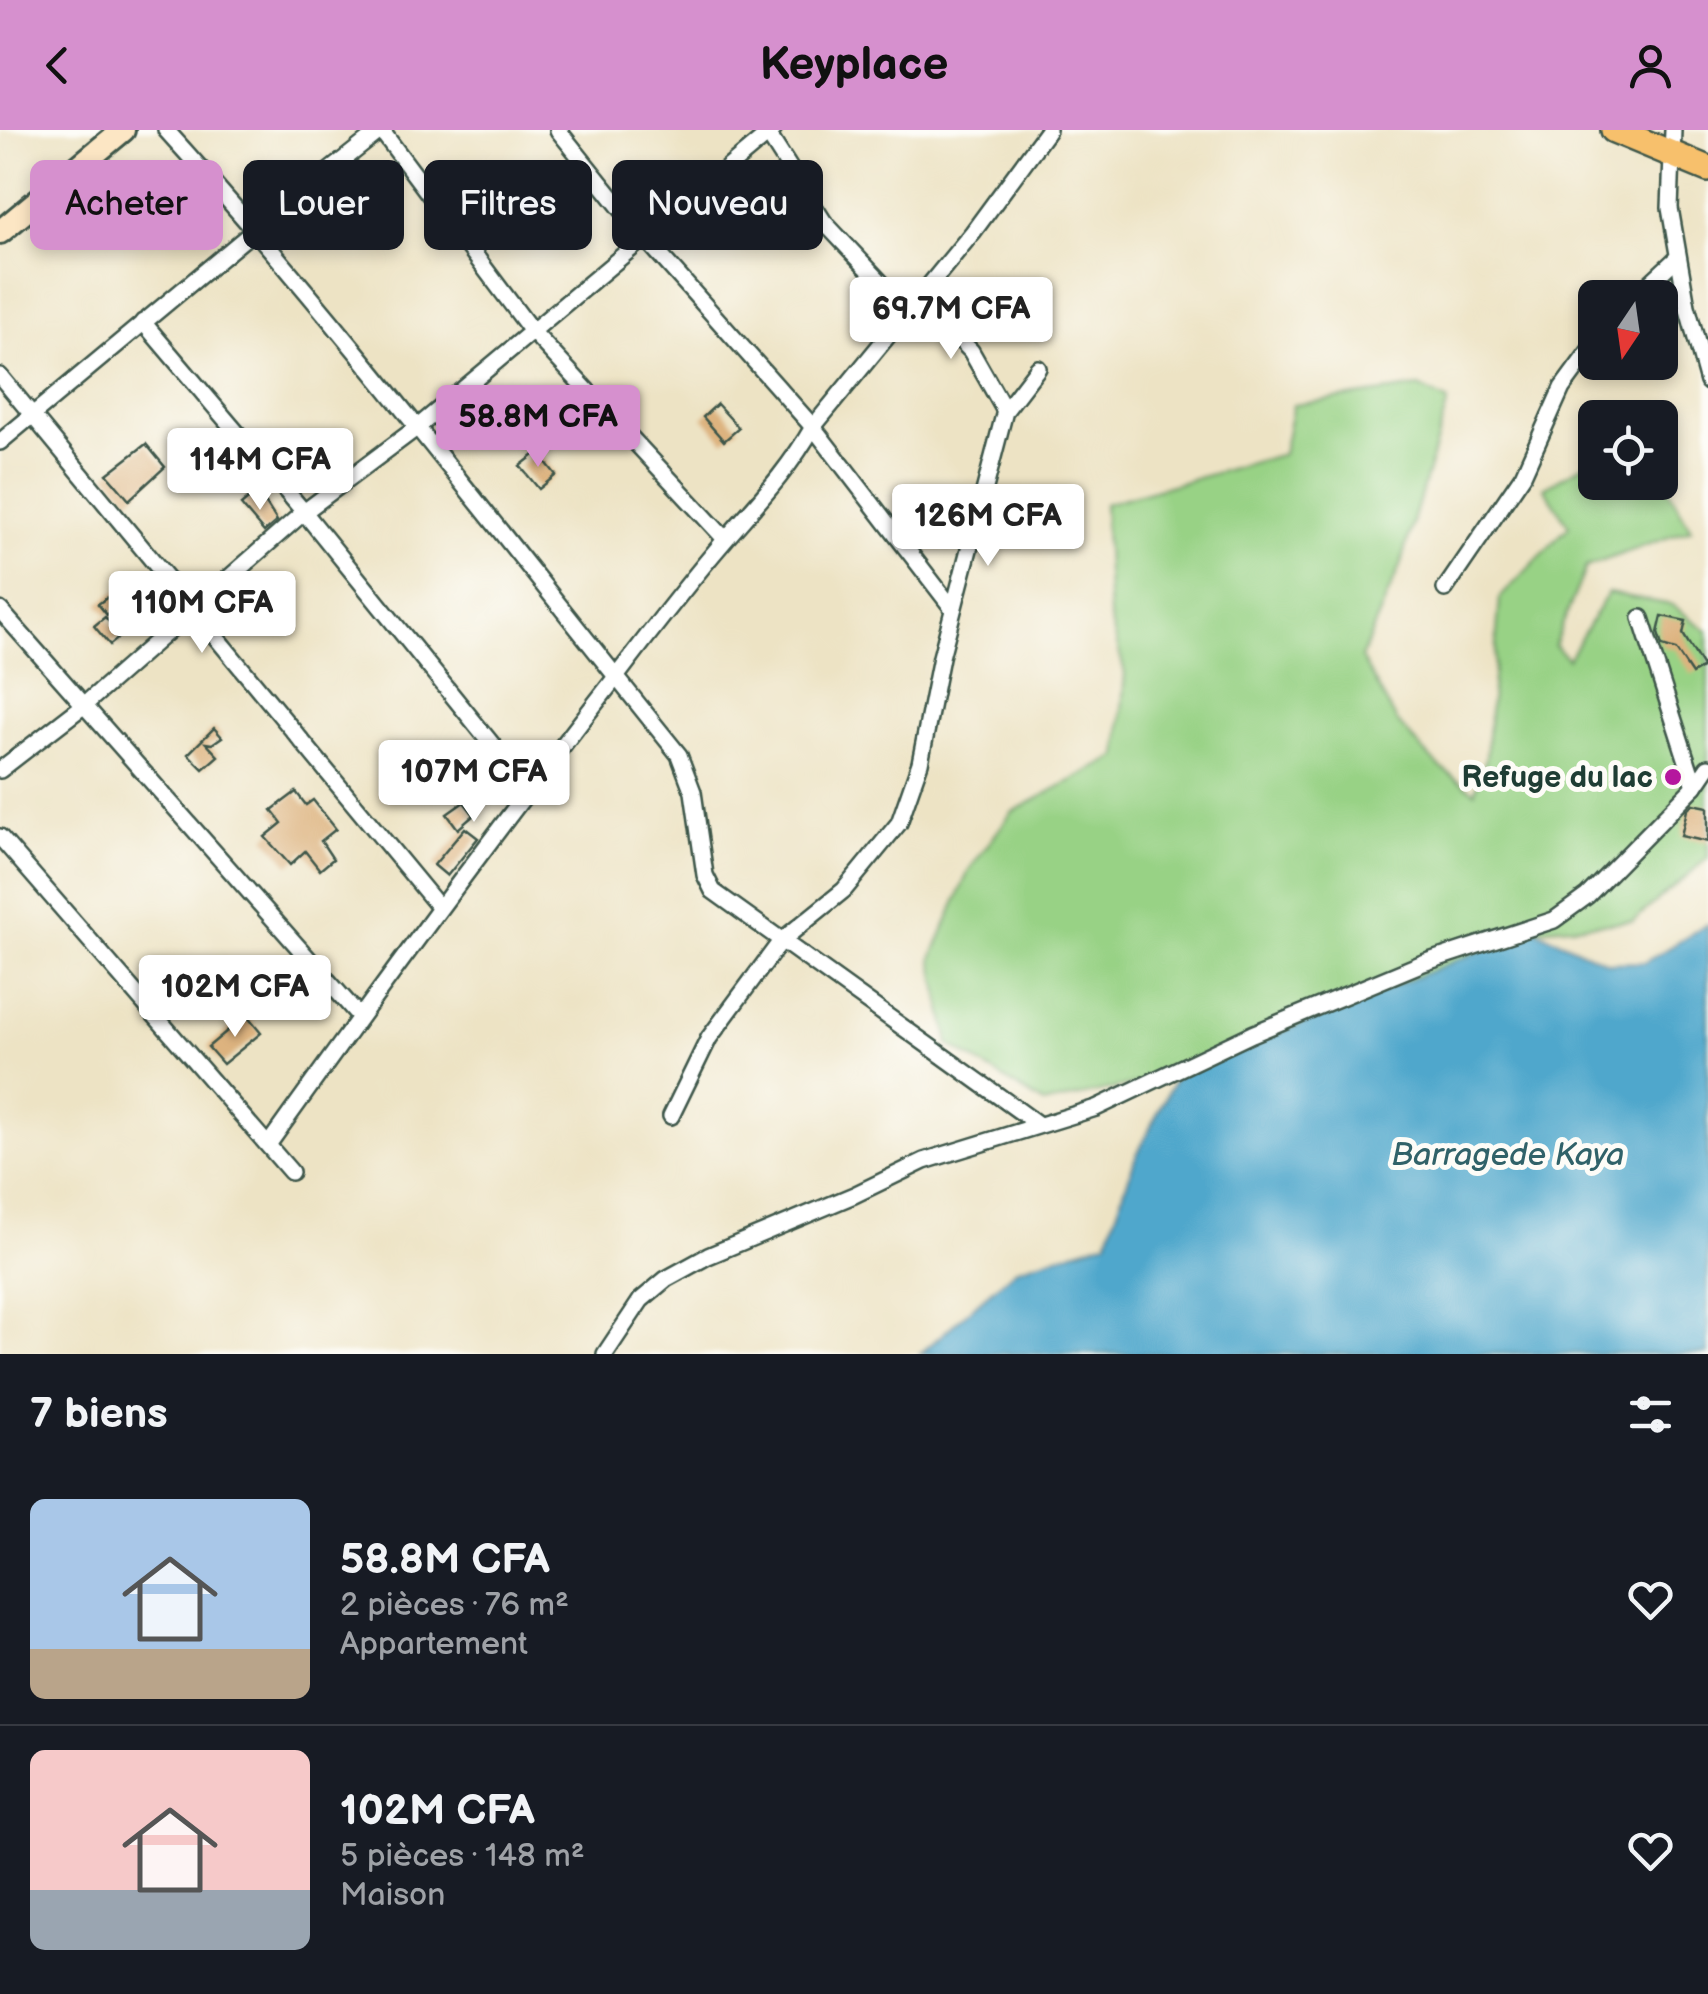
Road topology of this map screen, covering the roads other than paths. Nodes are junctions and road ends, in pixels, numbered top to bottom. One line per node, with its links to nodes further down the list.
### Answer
1 (123, 130): 15 (main road)
2 (166, 130): 14 (street)
3 (381, 130): 10 (street); 24 (street)
4 (558, 130): 13 (street)
5 (1048, 130): 22 (street)
6 (1614, 130): 9 (main road)
7 (1673, 130): 9 (street)
8 (770, 132): 11 (street); 22 (street)
9 (1674, 158): 12 (main road); 20 (street)
10 (343, 160)
11 (736, 160)
12 (1708, 169)
13 (612, 197)
14 (243, 215)
15 (0, 232)
16 (243, 240): 23 (street)
17 (273, 250): 31 (street)
18 (628, 250): 24 (street)
19 (655, 250): 32 (street)
20 (1678, 257): 21 (street); 28 (street)
21 (1653, 280)
22 (912, 303): 29 (street); 32 (street)
23 (143, 322): 30 (street); 34 (street)
24 (531, 330): 31 (street); 35 (street)
25 (1578, 366): 36 (street)
26 (1038, 368): 29 (street)
27 (0, 376): 30 (street)
28 (1708, 382)
29 (1005, 411): 37 (street)
30 (32, 414): 33 (street); 39 (street)
31 (419, 426): 34 (street); 41 (street)
32 (812, 427): 35 (street); 37 (street)
33 (0, 442)
34 (304, 512): 39 (street); 46 (street)
35 (726, 539): 41 (street)
36 (1445, 590)
37 (953, 609): 49 (street)
38 (0, 610): 42 (street)
39 (194, 611): 42 (street); 48 (street)
40 (1642, 618): 45 (street)
41 (616, 676): 46 (street); 49 (street)
42 (83, 706): 44 (street); 50 (street)
43 (1708, 767): 45 (street)
44 (0, 770)
45 (1695, 786): 52 (street)
46 (529, 790): 48 (street)
47 (0, 837): 53 (street)
48 (439, 907): 50 (street)
49 (781, 940): 51 (street); 52 (street)
50 (360, 1018): 53 (street)
51 (671, 1116)
52 (1039, 1124): 55 (street)
53 (268, 1145): 54 (street)
54 (291, 1172)
55 (608, 1349): 56 (street)
56 (588, 1354)

